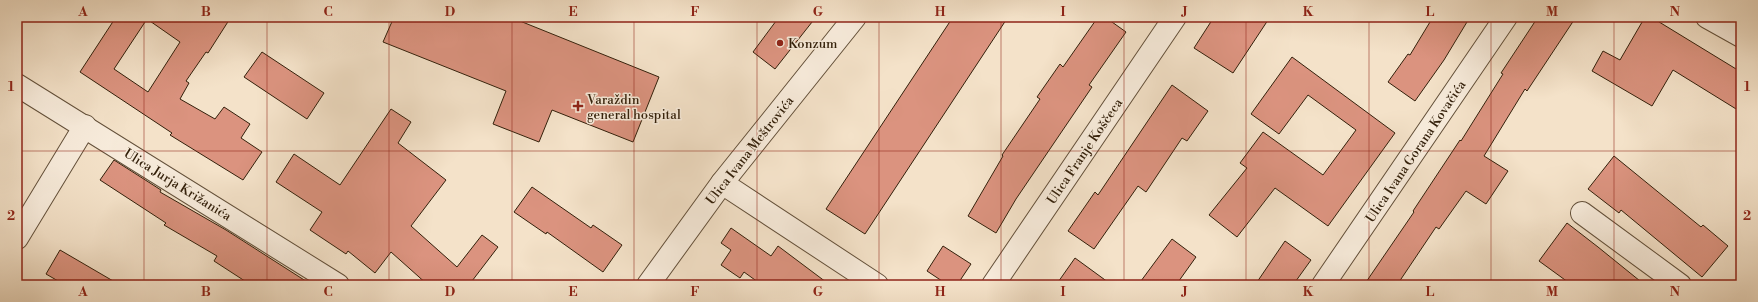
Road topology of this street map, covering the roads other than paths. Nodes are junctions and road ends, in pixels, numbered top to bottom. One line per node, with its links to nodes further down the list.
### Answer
1 (855, 17): 8 (street, Ulica Ivana Meštrovića)
2 (1175, 17): 14 (street, Ulica Franje Koščeca)
3 (1506, 17): 15 (street, Ulica Ivana Gorana Kovačića)
4 (1707, 17): 5 (street)
5 (1741, 36)
6 (17, 85): 7 (street, Ulica Jurja Križanića)
7 (85, 126): 10 (street); 11 (street, Ulica Jurja Križanića)
8 (722, 183): 12 (street, Ulica Ivana Meštrovića); 13 (street)
9 (1582, 213): 16 (street)
10 (17, 238)
11 (338, 285)
12 (648, 285)
13 (877, 285)
14 (993, 285)
15 (1324, 285)
16 (1680, 285)

